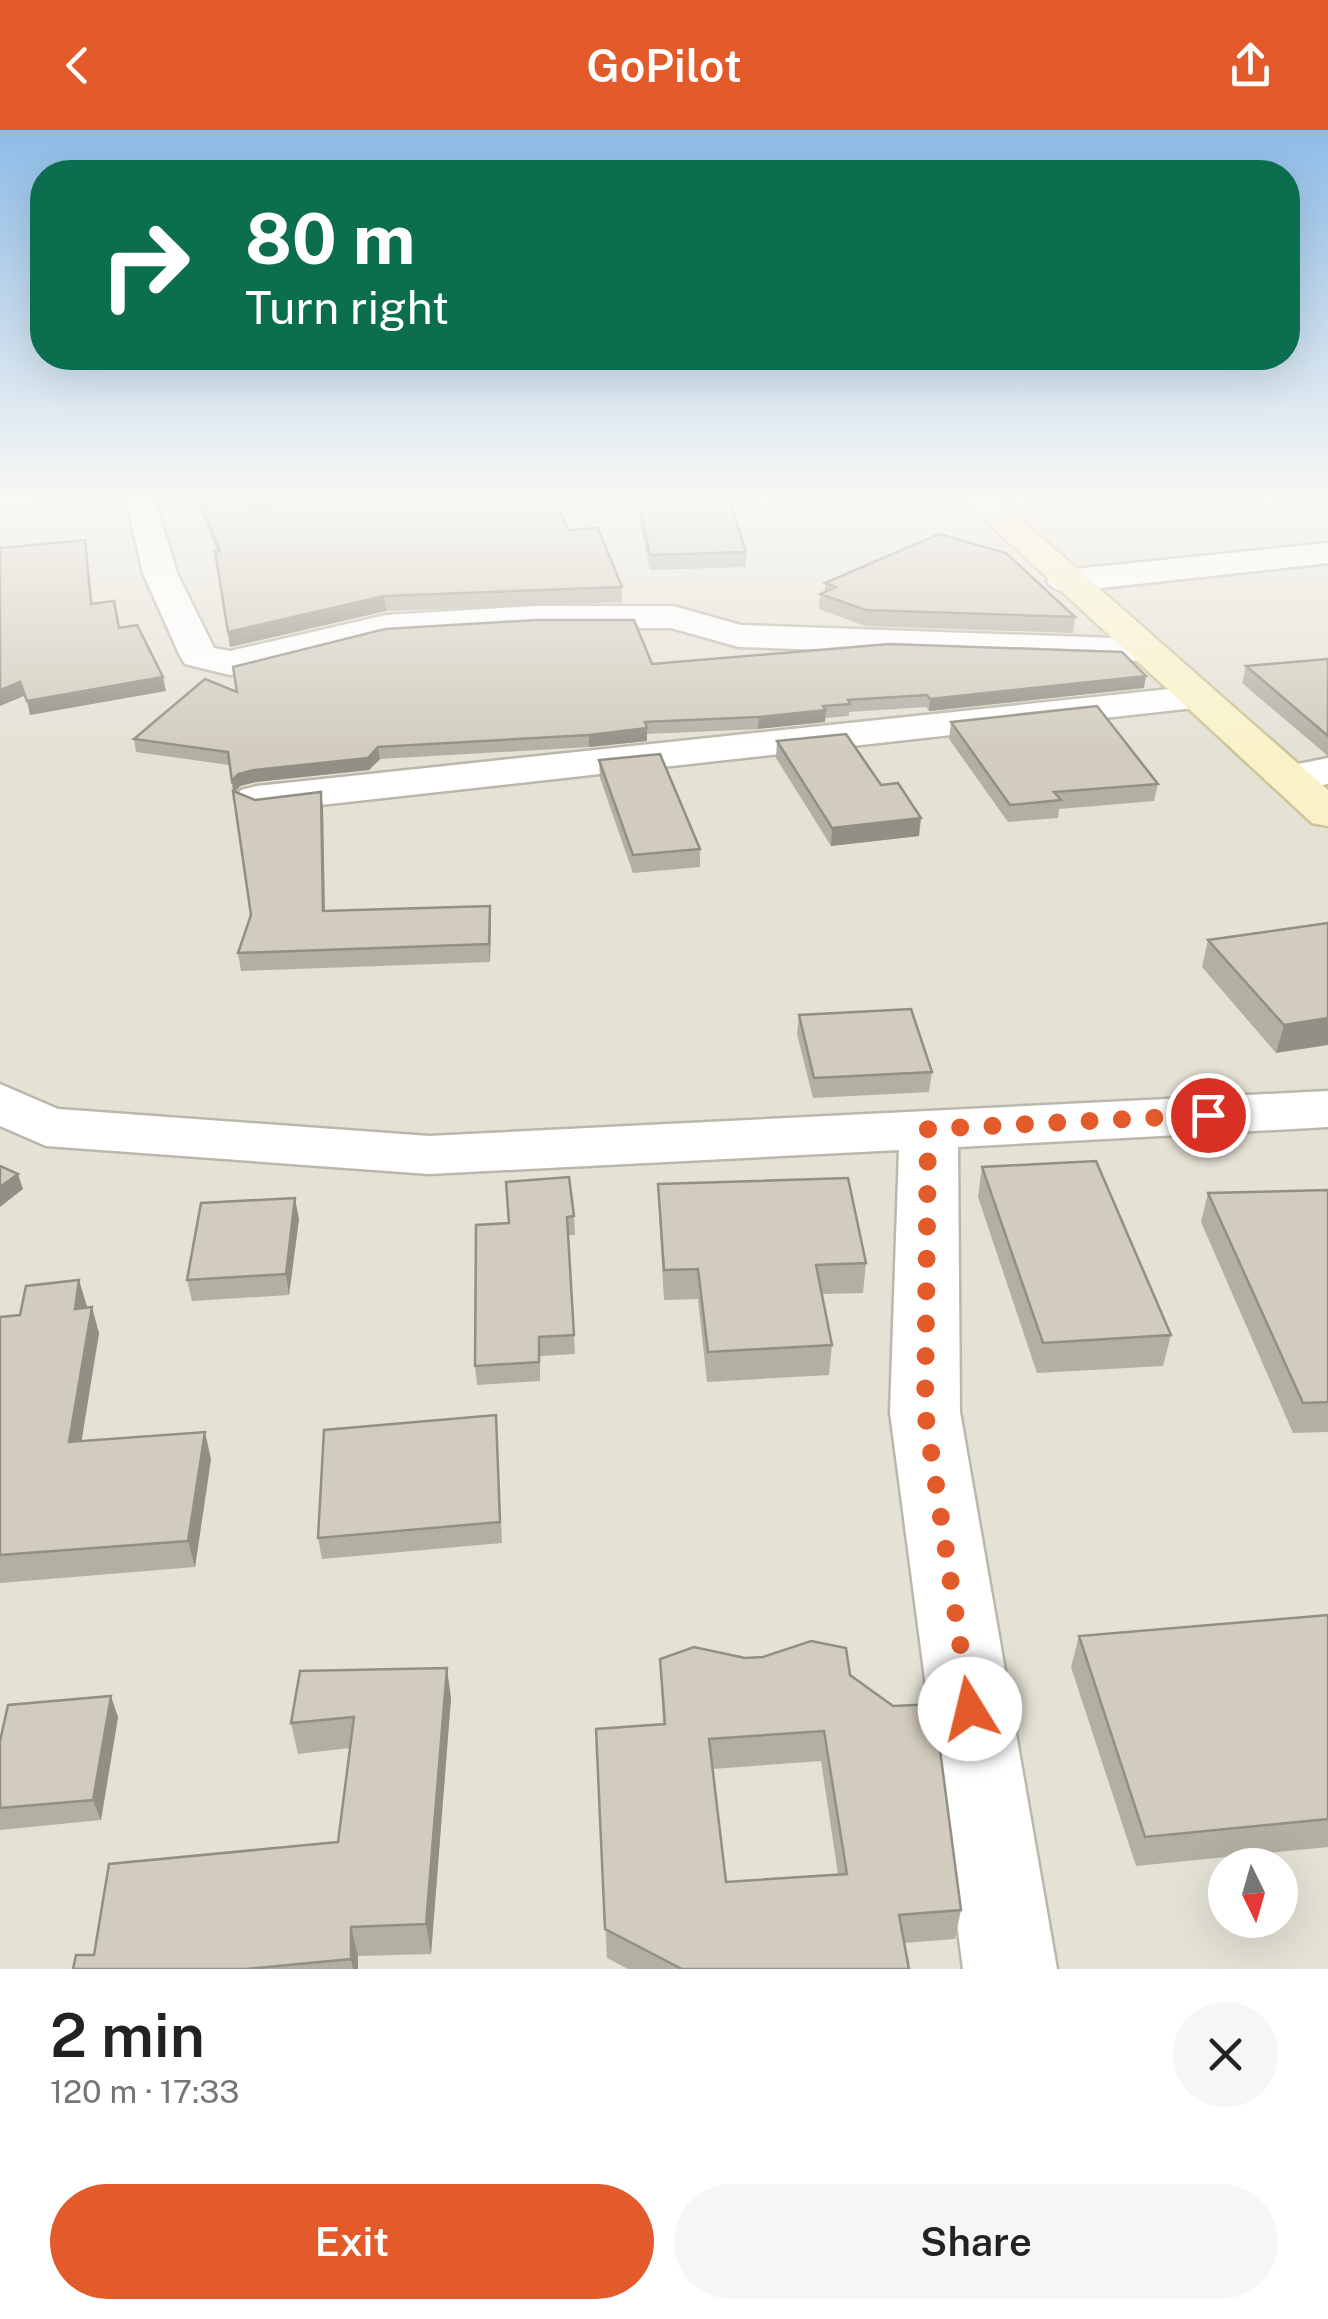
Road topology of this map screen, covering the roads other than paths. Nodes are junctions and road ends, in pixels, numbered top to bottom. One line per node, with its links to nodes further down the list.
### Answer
1 (164, 582): 3 (street)
2 (1066, 582): 3 (street)
3 (1143, 650): 4 (street)
4 (1198, 698): 5 (street); 6 (street)
5 (1308, 774): 7 (street)
6 (257, 799)
7 (1328, 813)
8 (0, 1102): 10 (street)
9 (1328, 1109): 10 (street)
10 (928, 1129): 11 (street)
11 (1010, 1969)

